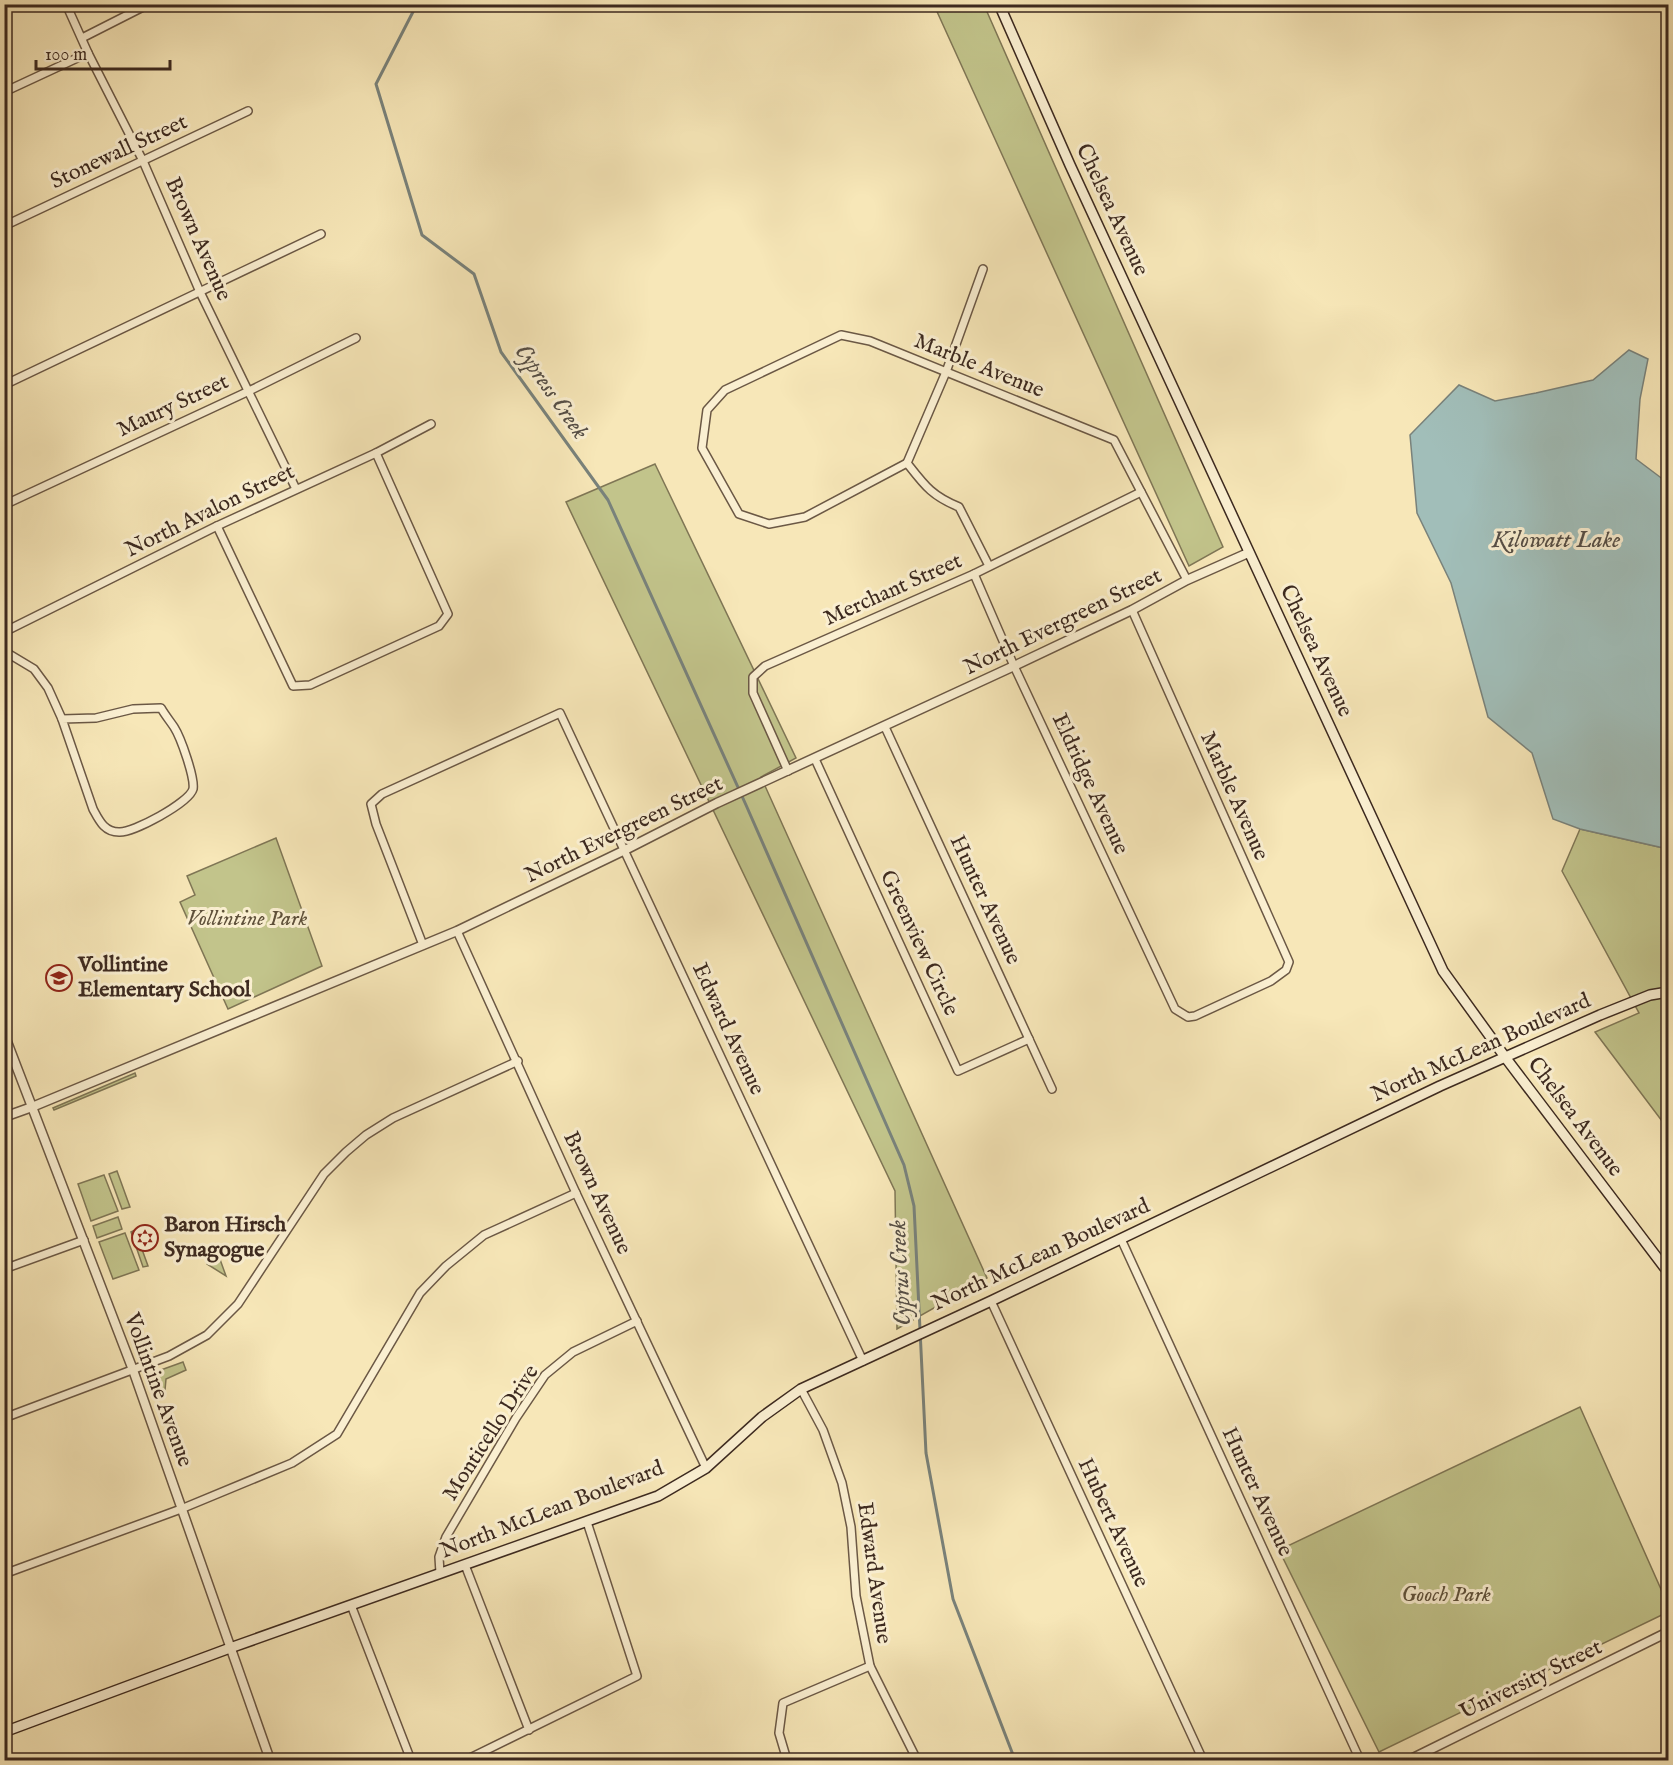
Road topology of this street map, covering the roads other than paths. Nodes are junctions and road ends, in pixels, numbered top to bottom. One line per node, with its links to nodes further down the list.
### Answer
1 (66, 4): 4 (street, Brown Avenue)
2 (149, 4): 4 (street)
3 (999, 4): 24 (main road, Chelsea Avenue)
4 (82, 38): 5 (street, Brown Avenue)
5 (88, 53): 6 (street); 8 (street, Brown Avenue)
6 (4, 92)
7 (248, 111): 8 (street, Stonewall Street)
8 (143, 161): 9 (street, Stonewall Street); 12 (street, Brown Avenue)
9 (4, 226)
10 (321, 234): 12 (street)
11 (983, 269): 14 (street)
12 (201, 292): 15 (street); 16 (street, Brown Avenue)
13 (356, 338): 16 (street, Maury Street)
14 (946, 372): 19 (street); 19 (street, Marble Avenue); 21 (street, Marble Avenue)
15 (4, 385)
16 (249, 391): 20 (street, Brown Avenue); 22 (street, Maury Street)
17 (430, 424): 18 (street, North Avalon Street)
18 (376, 453): 20 (street, North Avalon Street); 23 (street)
19 (908, 463): 25 (street)
20 (296, 489): 23 (street, North Avalon Street)
21 (1141, 492): 25 (street, Merchant Street); 27 (street, Marble Avenue)
22 (4, 505)
23 (218, 526): 29 (street, North Avalon Street)
24 (1248, 553): 27 (street, North Evergreen Street); 43 (main road, Chelsea Avenue)
25 (989, 566): 26 (street, Merchant Street)
26 (974, 574): 31 (street, Eldridge Avenue); 35 (street, Merchant Street)
27 (1187, 580): 28 (street, North Evergreen Street)
28 (1132, 610): 31 (street, North Evergreen Street); 40 (street, Marble Avenue)
29 (4, 632)
30 (4, 651): 32 (street)
31 (1014, 666): 33 (street, North Evergreen Street); 40 (street, Eldridge Avenue)
32 (62, 718): 32 (street)
33 (885, 727): 34 (street, North Evergreen Street); 42 (street, Hunter Avenue)
34 (815, 759): 35 (street, North Evergreen Street); 42 (street, Greenview Circle)
35 (788, 771): 36 (street, North Evergreen Street)
36 (625, 850): 37 (street, North Evergreen Street); 38 (street, Edward Avenue); 55 (street, Edward Avenue)
37 (458, 931): 38 (street, North Evergreen Street); 44 (street, Brown Avenue)
38 (423, 945): 46 (street, North Evergreen Street)
39 (1668, 992): 43 (main road, North McLean Boulevard)
40 (1175, 1009)
41 (4, 1034): 46 (street, Vollintine Avenue)
42 (1029, 1039): 45 (street, Hunter Avenue)
43 (1505, 1057): 49 (main road, North McLean Boulevard); 52 (main road, Chelsea Avenue)
44 (518, 1061): 48 (street, Brown Avenue); 56 (street)
45 (1052, 1089)
46 (32, 1107): 47 (street, North Evergreen Street); 50 (street, Vollintine Avenue)
47 (4, 1117)
48 (576, 1193): 54 (street, Brown Avenue); 60 (street)
49 (1121, 1239): 53 (main road, North McLean Boulevard); 77 (street, Hunter Avenue)
50 (84, 1240): 51 (street); 56 (street, Vollintine Avenue)
51 (4, 1269)
52 (1668, 1272)
53 (991, 1301): 55 (main road, North McLean Boulevard); 76 (street, Hubert Avenue)
54 (638, 1321): 59 (street, Brown Avenue); 63 (street, Monticello Drive)
55 (863, 1361): 57 (main road, North McLean Boulevard)
56 (133, 1370): 58 (street); 60 (street, Vollintine Avenue)
57 (801, 1389): 59 (main road, North McLean Boulevard); 68 (street, Edward Avenue)
58 (4, 1418)
59 (706, 1468): 61 (main road, North McLean Boulevard)
60 (181, 1509): 64 (street); 67 (street, Vollintine Avenue)
61 (586, 1522): 62 (main road, North McLean Boulevard); 69 (street)
62 (465, 1565): 63 (main road, North McLean Boulevard); 69 (street)
63 (440, 1573): 65 (main road, North McLean Boulevard)
64 (4, 1574)
65 (351, 1605): 67 (main road, North McLean Boulevard); 72 (street)
66 (1668, 1632): 78 (street, University Street)
67 (230, 1648): 70 (main road, North McLean Boulevard); 71 (street, Vollintine Avenue)
68 (870, 1666): 74 (street); 75 (street, Edward Avenue)
69 (529, 1730): 73 (street)
70 (4, 1732)
71 (270, 1761)
72 (411, 1761)
73 (466, 1761)
74 (787, 1761)
75 (917, 1761)
76 (1203, 1761)
77 (1360, 1761)
78 (1409, 1761)

